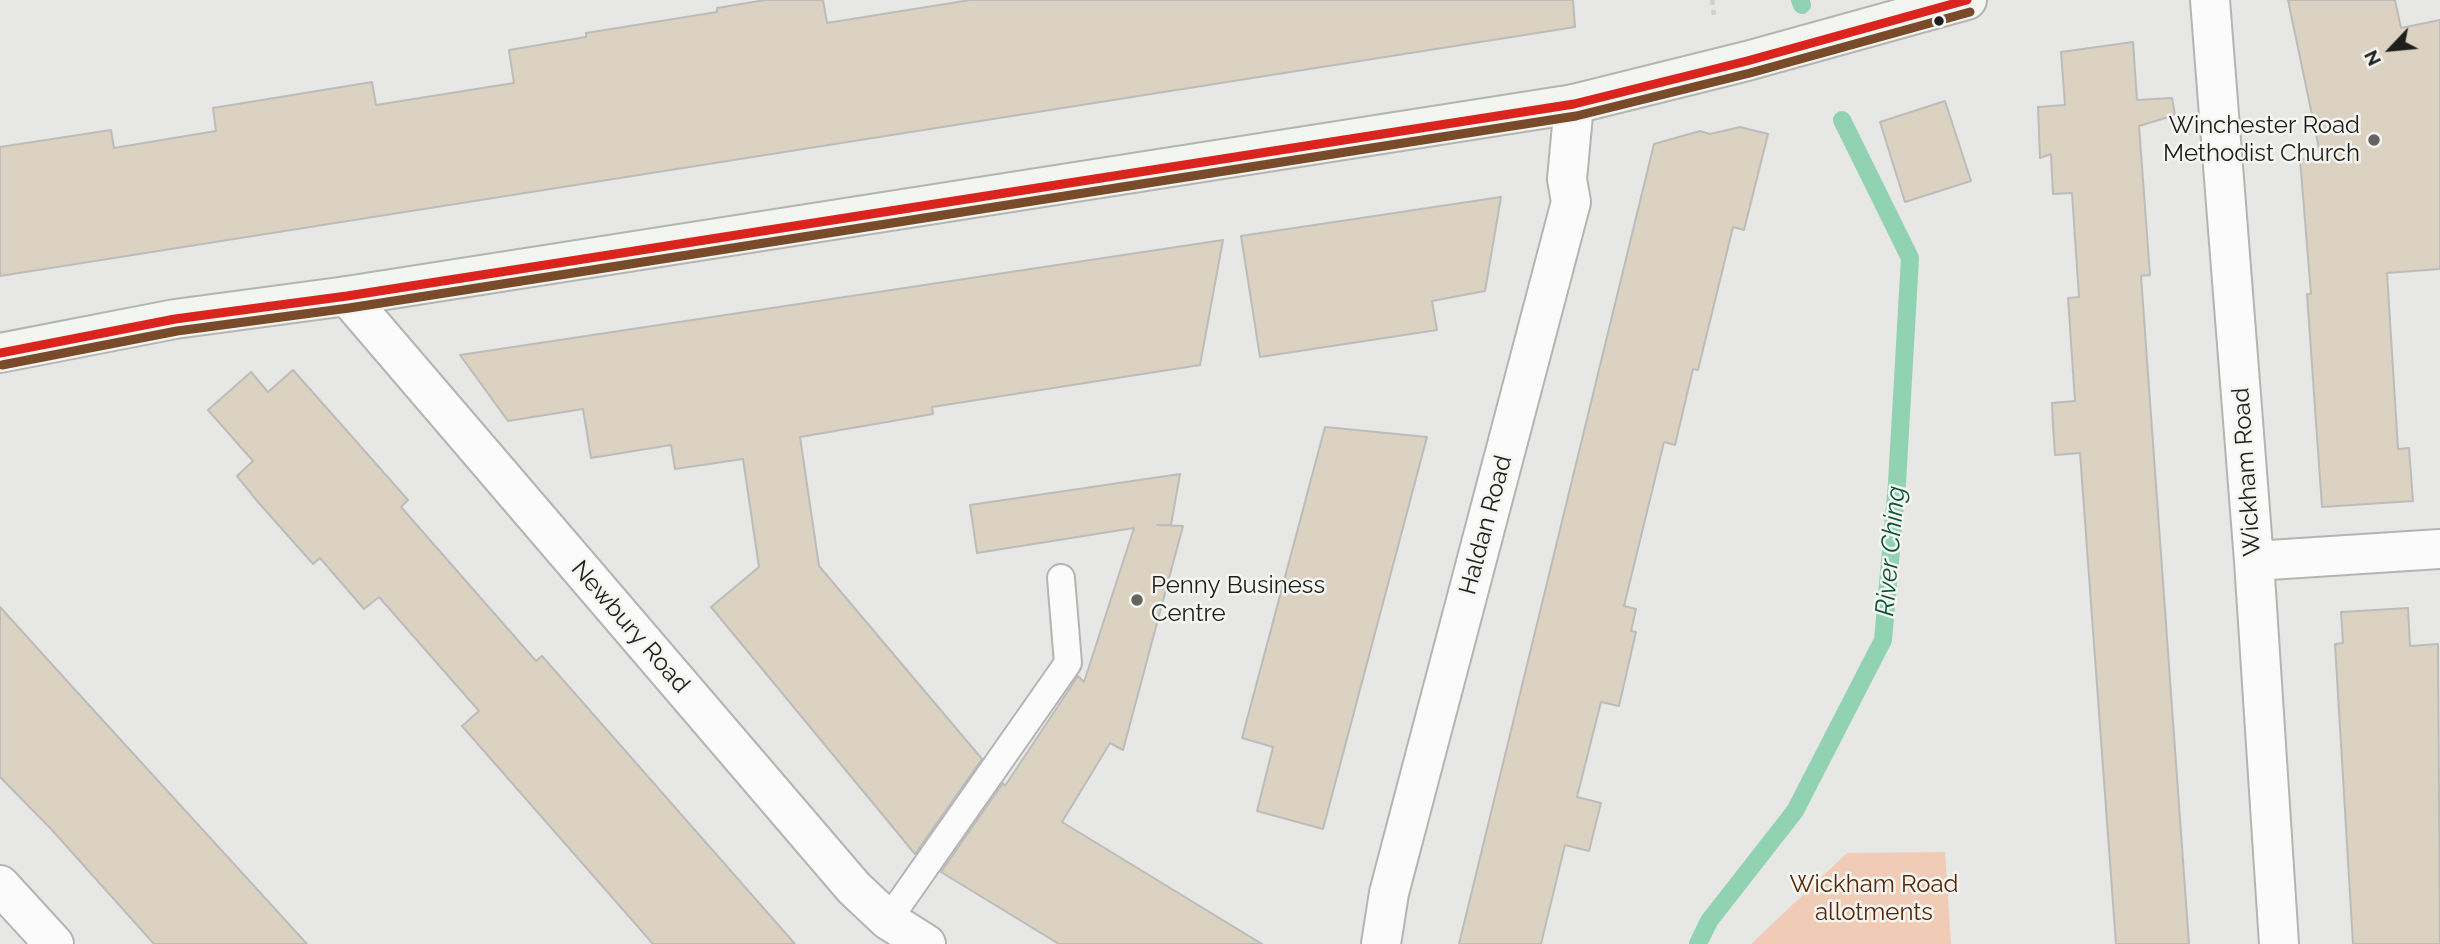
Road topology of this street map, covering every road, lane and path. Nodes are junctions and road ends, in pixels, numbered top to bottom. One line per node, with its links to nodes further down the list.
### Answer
1 (1967, 0): 3 (main road)
2 (2210, 0): 7 (street, Wickham Road)
3 (1574, 104): 4 (main road); 13 (street, Haldan Road)
4 (347, 296): 5 (main road); 10 (street, Newbury Road)
5 (0, 353)
6 (2440, 549): 7 (street)
7 (2254, 561): 14 (street, Wickham Road)
8 (1061, 578): 10 (lane)
9 (0, 885): 11 (street)
10 (888, 920): 12 (street, Newbury Road)
11 (54, 944)
12 (926, 944)
13 (1381, 944)
14 (2279, 944)

